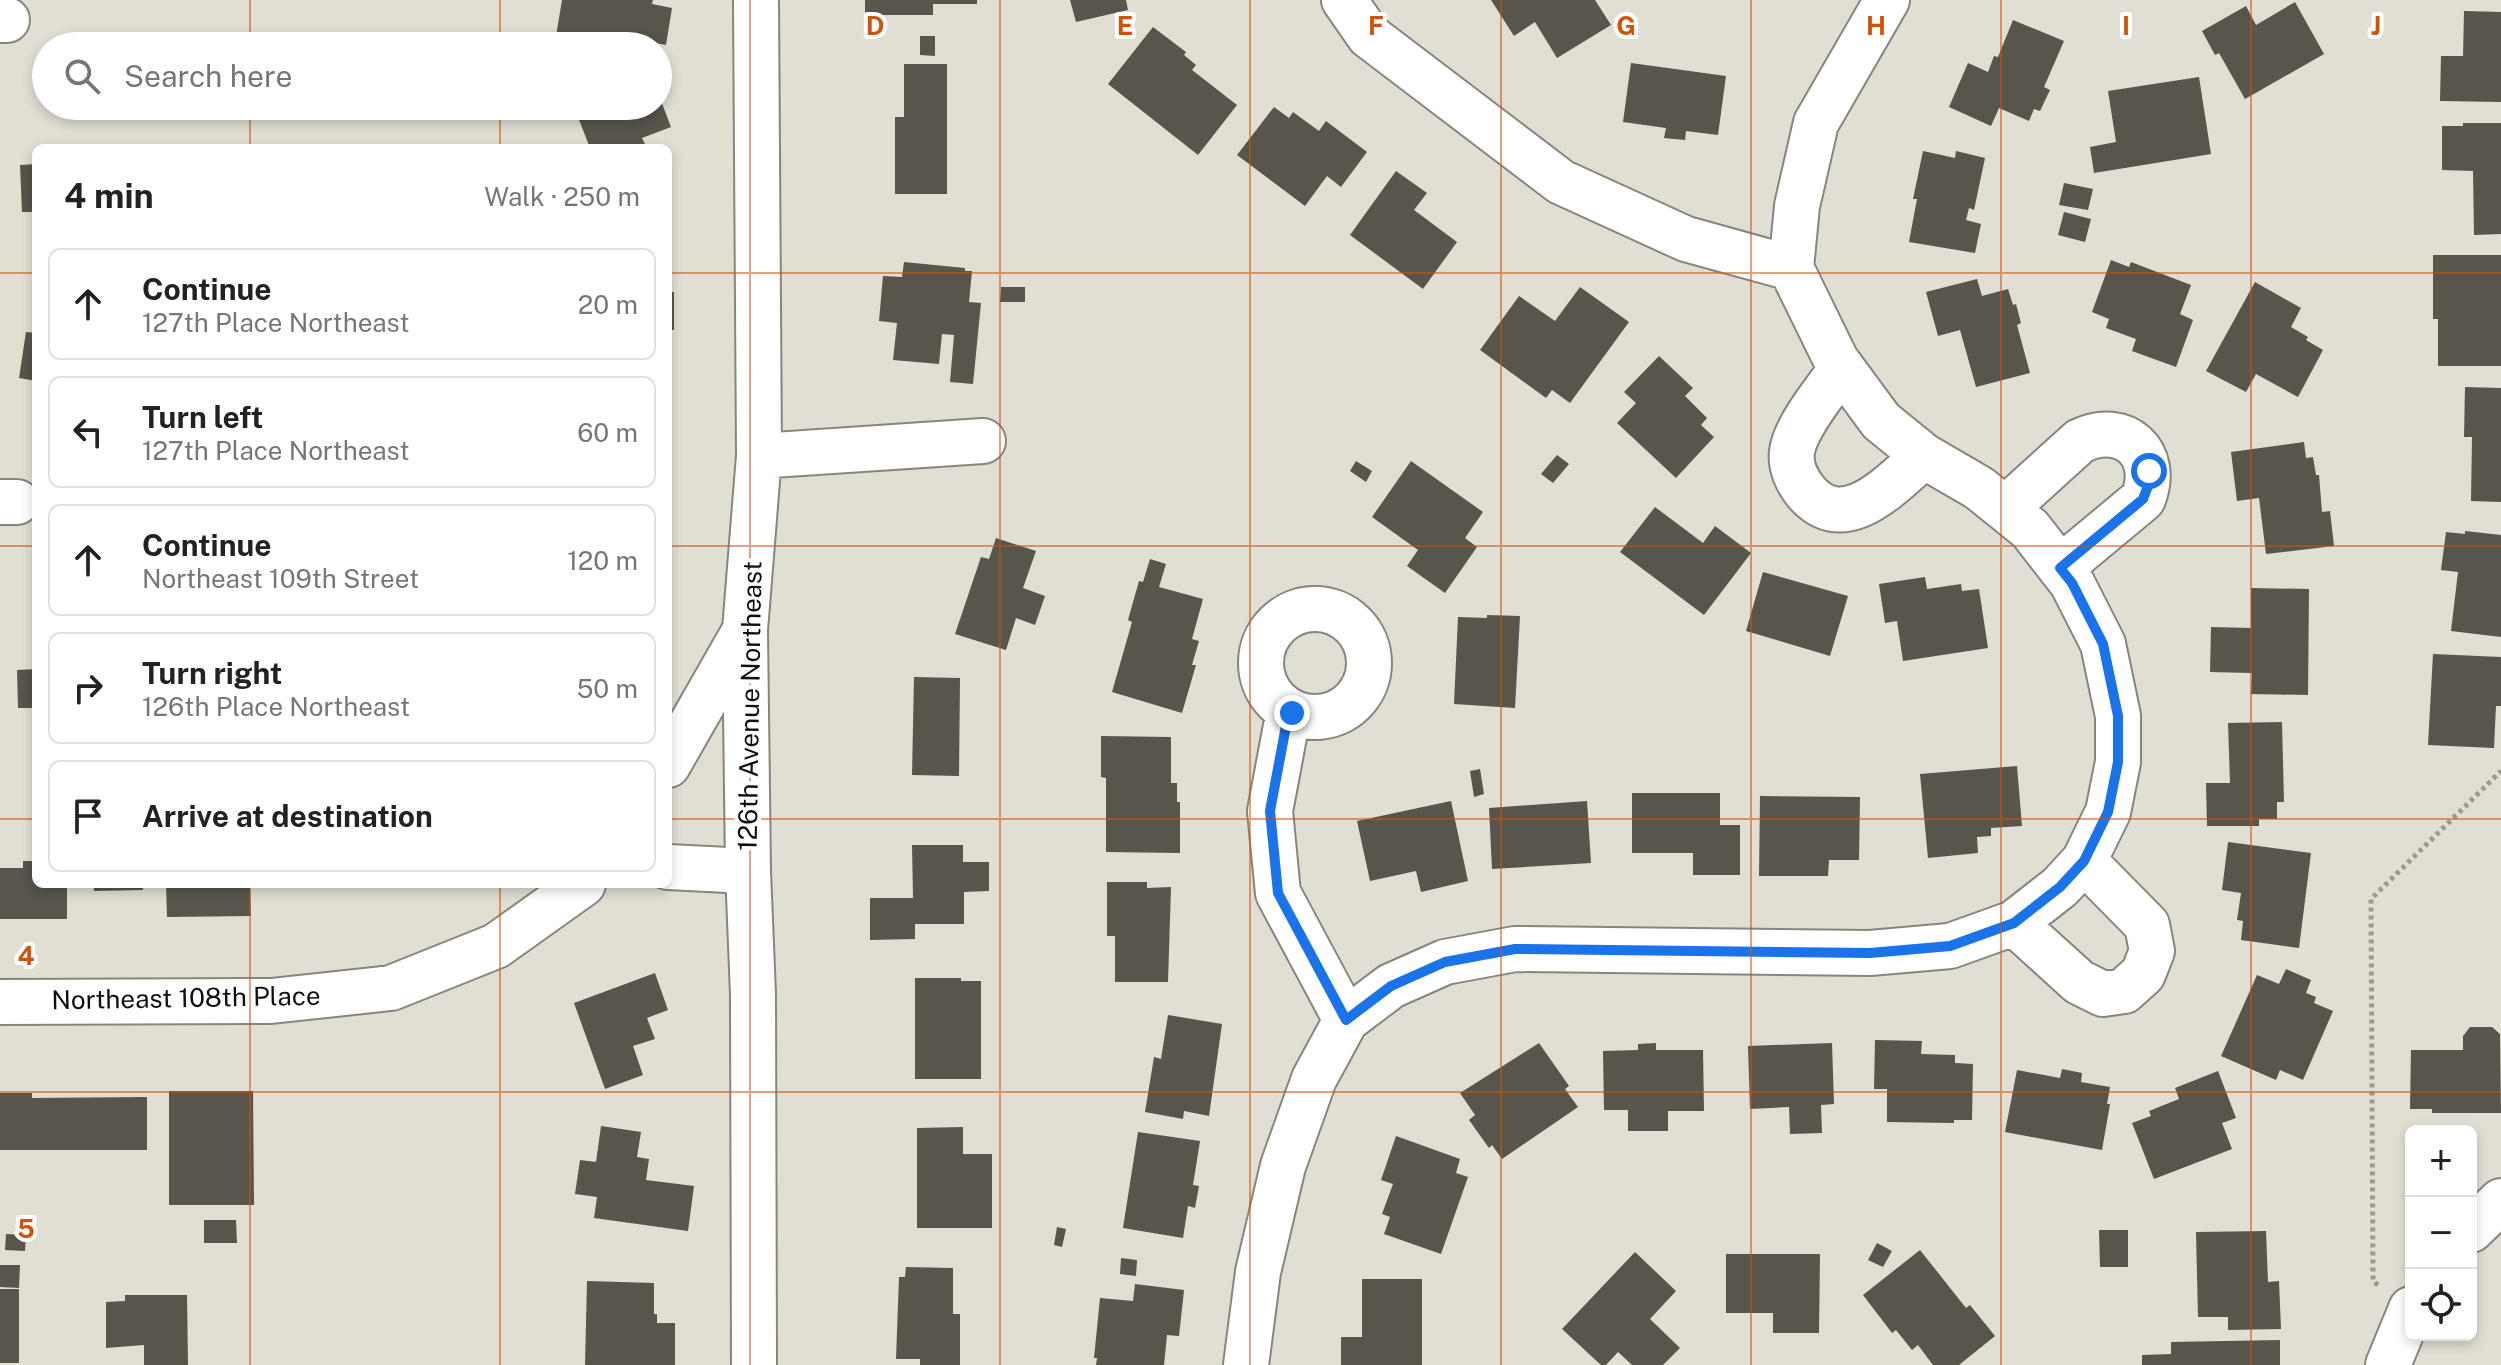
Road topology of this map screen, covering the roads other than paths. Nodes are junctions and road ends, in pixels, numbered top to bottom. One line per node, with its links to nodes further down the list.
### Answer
1 (756, 0): 7 (street, 126th Avenue Northeast)
2 (1344, 0): 4 (street)
3 (1887, 0): 4 (street)
4 (1791, 268): 5 (street)
5 (1842, 368): 8 (street); 8 (street)
6 (983, 441): 7 (street)
7 (759, 456): 11 (street, 126th Avenue Northeast)
8 (1924, 456): 9 (street)
9 (2005, 509): 10 (street); 10 (street)
10 (2060, 568): 16 (street)
11 (745, 630): 13 (street); 15 (street, 126th Avenue Northeast)
12 (1292, 713): 20 (street)
13 (672, 758)
14 (672, 867): 15 (street)
15 (748, 871): 24 (street, 126th Avenue Northeast)
16 (2072, 874): 18 (street); 18 (street)
17 (577, 888): 19 (street, Northeast 108th Place)
18 (2014, 923): 20 (street)
19 (0, 1002)
20 (1346, 1020): 25 (street)
21 (2501, 1201): 22 (street)
22 (2477, 1224)
23 (2398, 1299): 26 (street)
24 (754, 1365)
25 (1246, 1365)
26 (2388, 1365)

